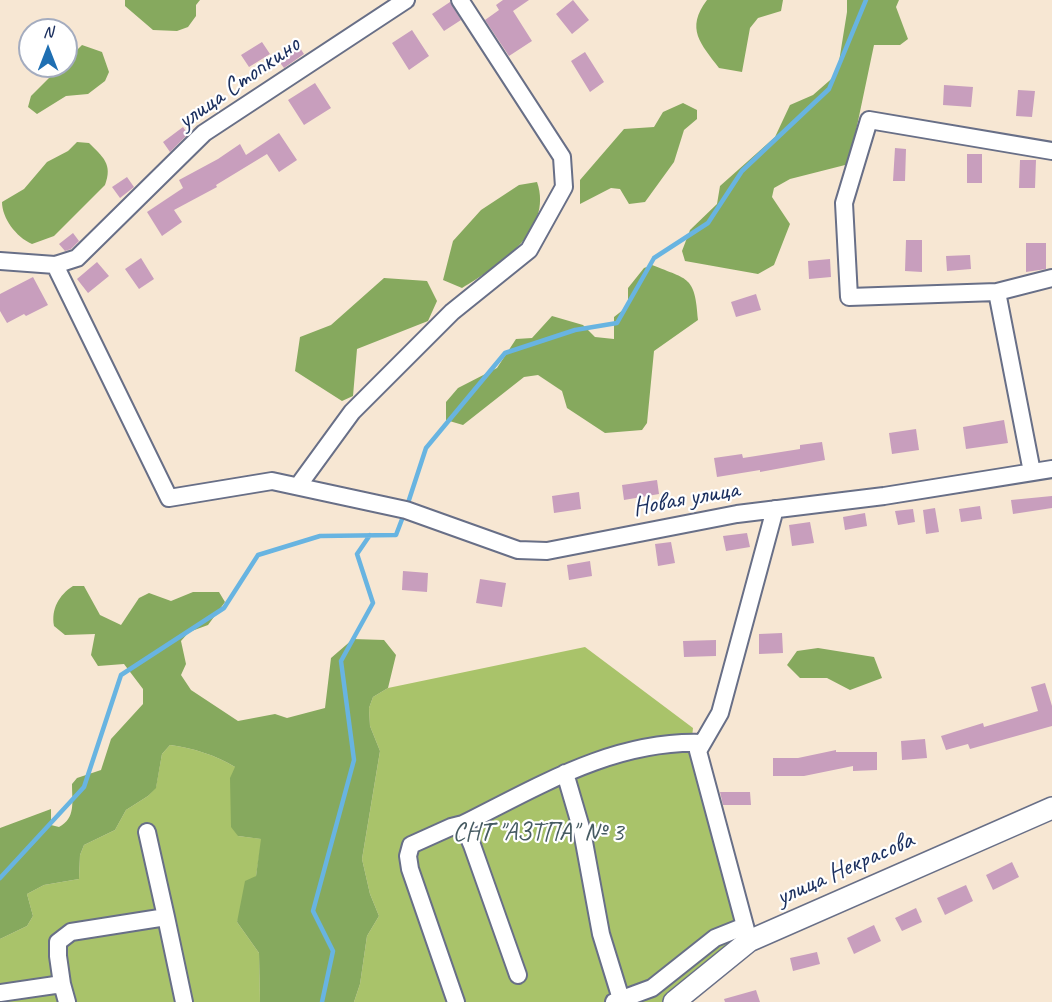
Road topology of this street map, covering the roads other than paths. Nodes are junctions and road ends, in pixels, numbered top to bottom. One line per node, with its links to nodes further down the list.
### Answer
1 (406, 0): 5 (street, улица Стопкино)
2 (460, 0): 10 (street)
3 (1052, 151): 7 (street)
4 (0, 261): 5 (street)
5 (55, 265): 10 (street, Новая улица)
6 (1052, 278): 7 (street)
7 (997, 292): 9 (street)
8 (1052, 468): 9 (street, Новая улица)
9 (1032, 472): 11 (street, Новая улица)
10 (298, 486): 11 (street, Новая улица)
11 (775, 509): 12 (street)
12 (702, 743): 13 (street); 18 (street)
13 (565, 773): 15 (street); 22 (street)
14 (1052, 808): 18 (main road, улица Некрасова)
15 (463, 824): 19 (street); 25 (street)
16 (147, 832): 17 (street)
17 (166, 917): 20 (street); 24 (street)
18 (747, 933): 22 (street); 26 (main road, улица Некрасова)
19 (518, 975)
20 (62, 984): 21 (street); 23 (street)
21 (0, 993)
22 (617, 1000)
23 (67, 1002)
24 (184, 1002)
25 (456, 1002)
26 (674, 1002)

